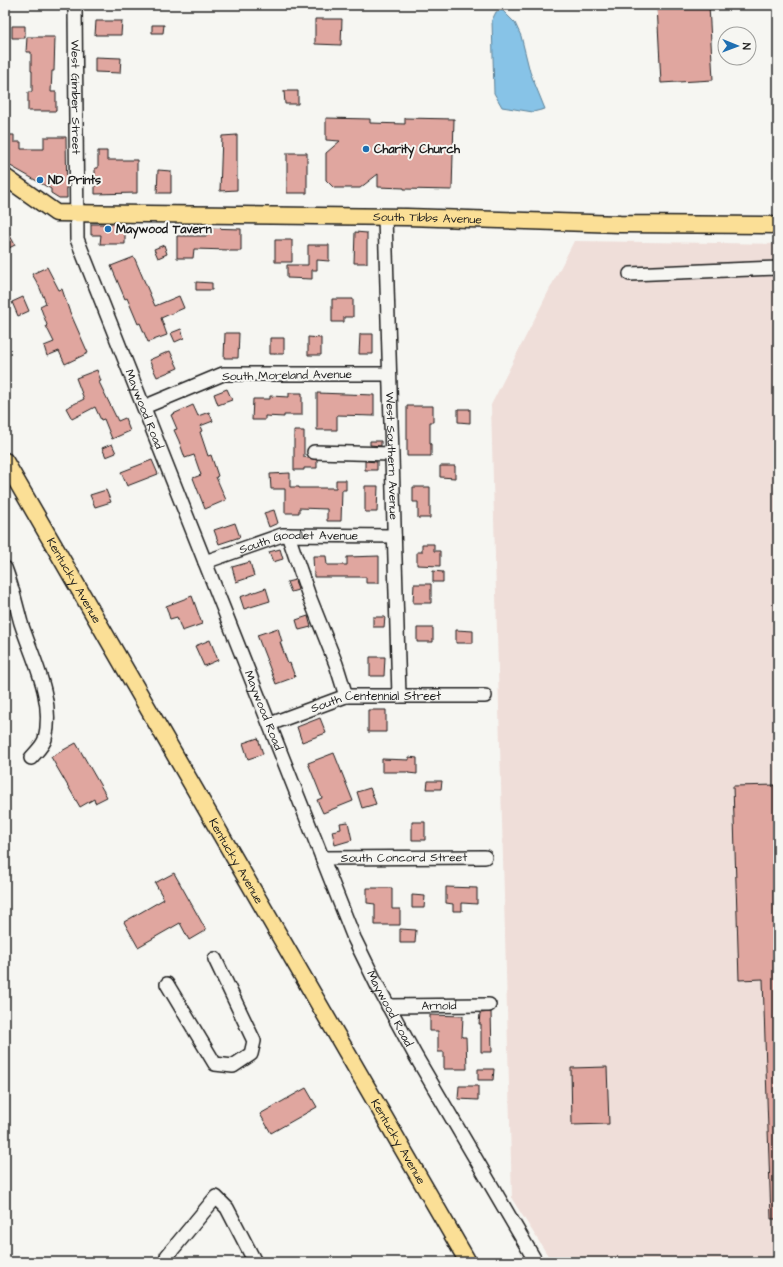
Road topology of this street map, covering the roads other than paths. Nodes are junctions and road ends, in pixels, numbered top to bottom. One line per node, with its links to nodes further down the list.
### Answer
1 (75, 5): 3 (street, West Gimber Street)
2 (5, 177): 3 (main road)
3 (78, 213): 4 (main road, South Tibbs Avenue); 9 (street, Maywood Road)
4 (385, 217): 5 (main road, South Tibbs Avenue); 8 (street, West Southern Avenue)
5 (778, 225)
6 (778, 268): 7 (street)
7 (630, 274)
8 (389, 374): 9 (street, South Moreland Avenue); 11 (street, West Southern Avenue)
9 (144, 407): 15 (street, Maywood Road)
10 (314, 452): 11 (street)
11 (392, 454): 14 (street, West Southern Avenue)
12 (5, 461): 30 (main road, Kentucky Avenue)
13 (288, 535): 14 (street, South Goodlet Avenue); 15 (street, South Goodlet Avenue); 17 (street)
14 (394, 536): 18 (street, West Southern Avenue)
15 (206, 562): 20 (street, Maywood Road)
16 (5, 568): 21 (street)
17 (346, 696): 18 (street, South Centennial Street); 20 (street, South Centennial Street)
18 (399, 696): 19 (street, South Centennial Street)
19 (485, 696)
20 (270, 724): 23 (street, Maywood Road)
21 (31, 758)
22 (485, 857): 23 (street, South Concord Street)
23 (322, 858): 27 (street, Maywood Road)
24 (215, 959): 25 (street)
25 (167, 984)
26 (489, 1005): 27 (street, Arnold)
27 (388, 1006): 31 (street, Maywood Road)
28 (166, 1256): 29 (street)
29 (255, 1262)
30 (468, 1262)
31 (536, 1262)

